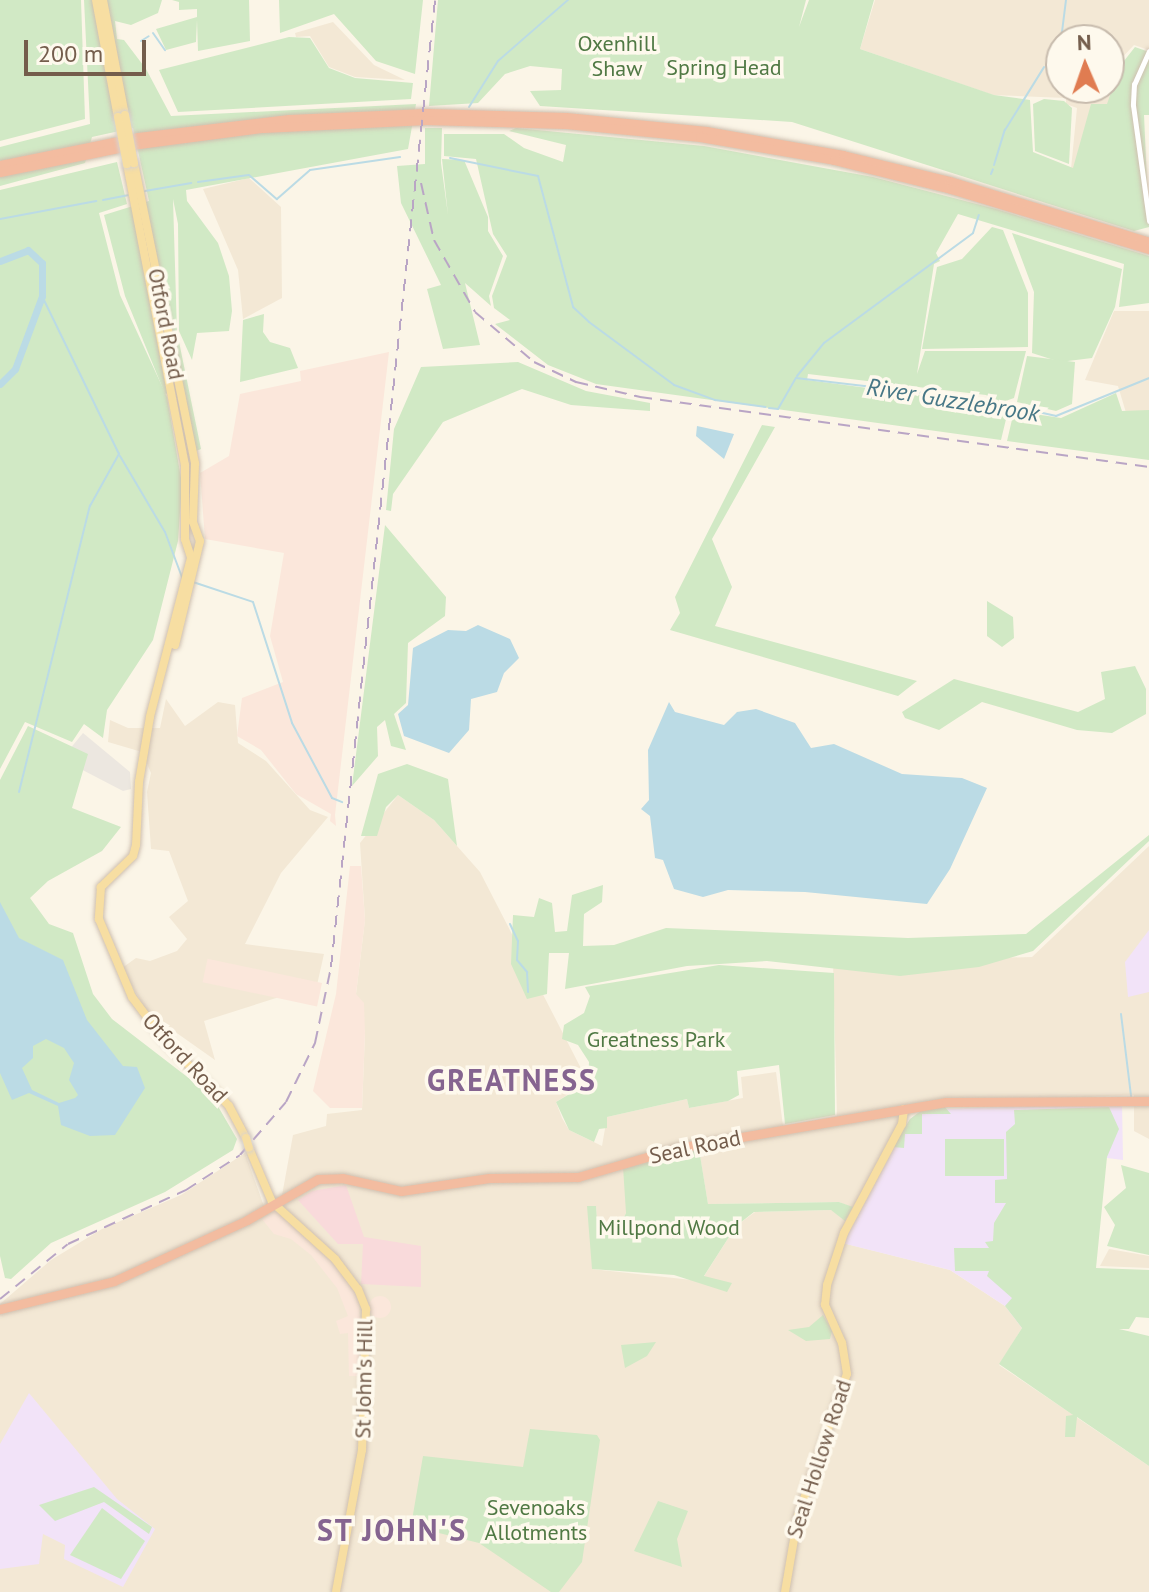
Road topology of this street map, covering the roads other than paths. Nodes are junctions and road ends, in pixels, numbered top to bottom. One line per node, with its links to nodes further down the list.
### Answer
1 (96, 0): 4 (main road)
2 (103, 0): 4 (main road)
3 (1149, 51): 7 (street)
4 (121, 116): 10 (main road, Otford Road, bridge)
5 (0, 165): 8 (highway)
6 (0, 172): 9 (highway)
7 (1149, 221)
8 (1149, 242)
9 (1149, 249)
10 (190, 537): 11 (main road, Otford Road); 11 (main road, Otford Road)
11 (158, 691): 14 (main road, Otford Road, bridge)
12 (1149, 1101): 13 (highway, Seal Road)
13 (904, 1109): 14 (highway, Seal Road); 17 (main road, Seal Hollow Road)
14 (272, 1202): 15 (highway, Seal Road); 16 (main road, St John's Hill)
15 (0, 1309)
16 (336, 1592)
17 (785, 1592)

